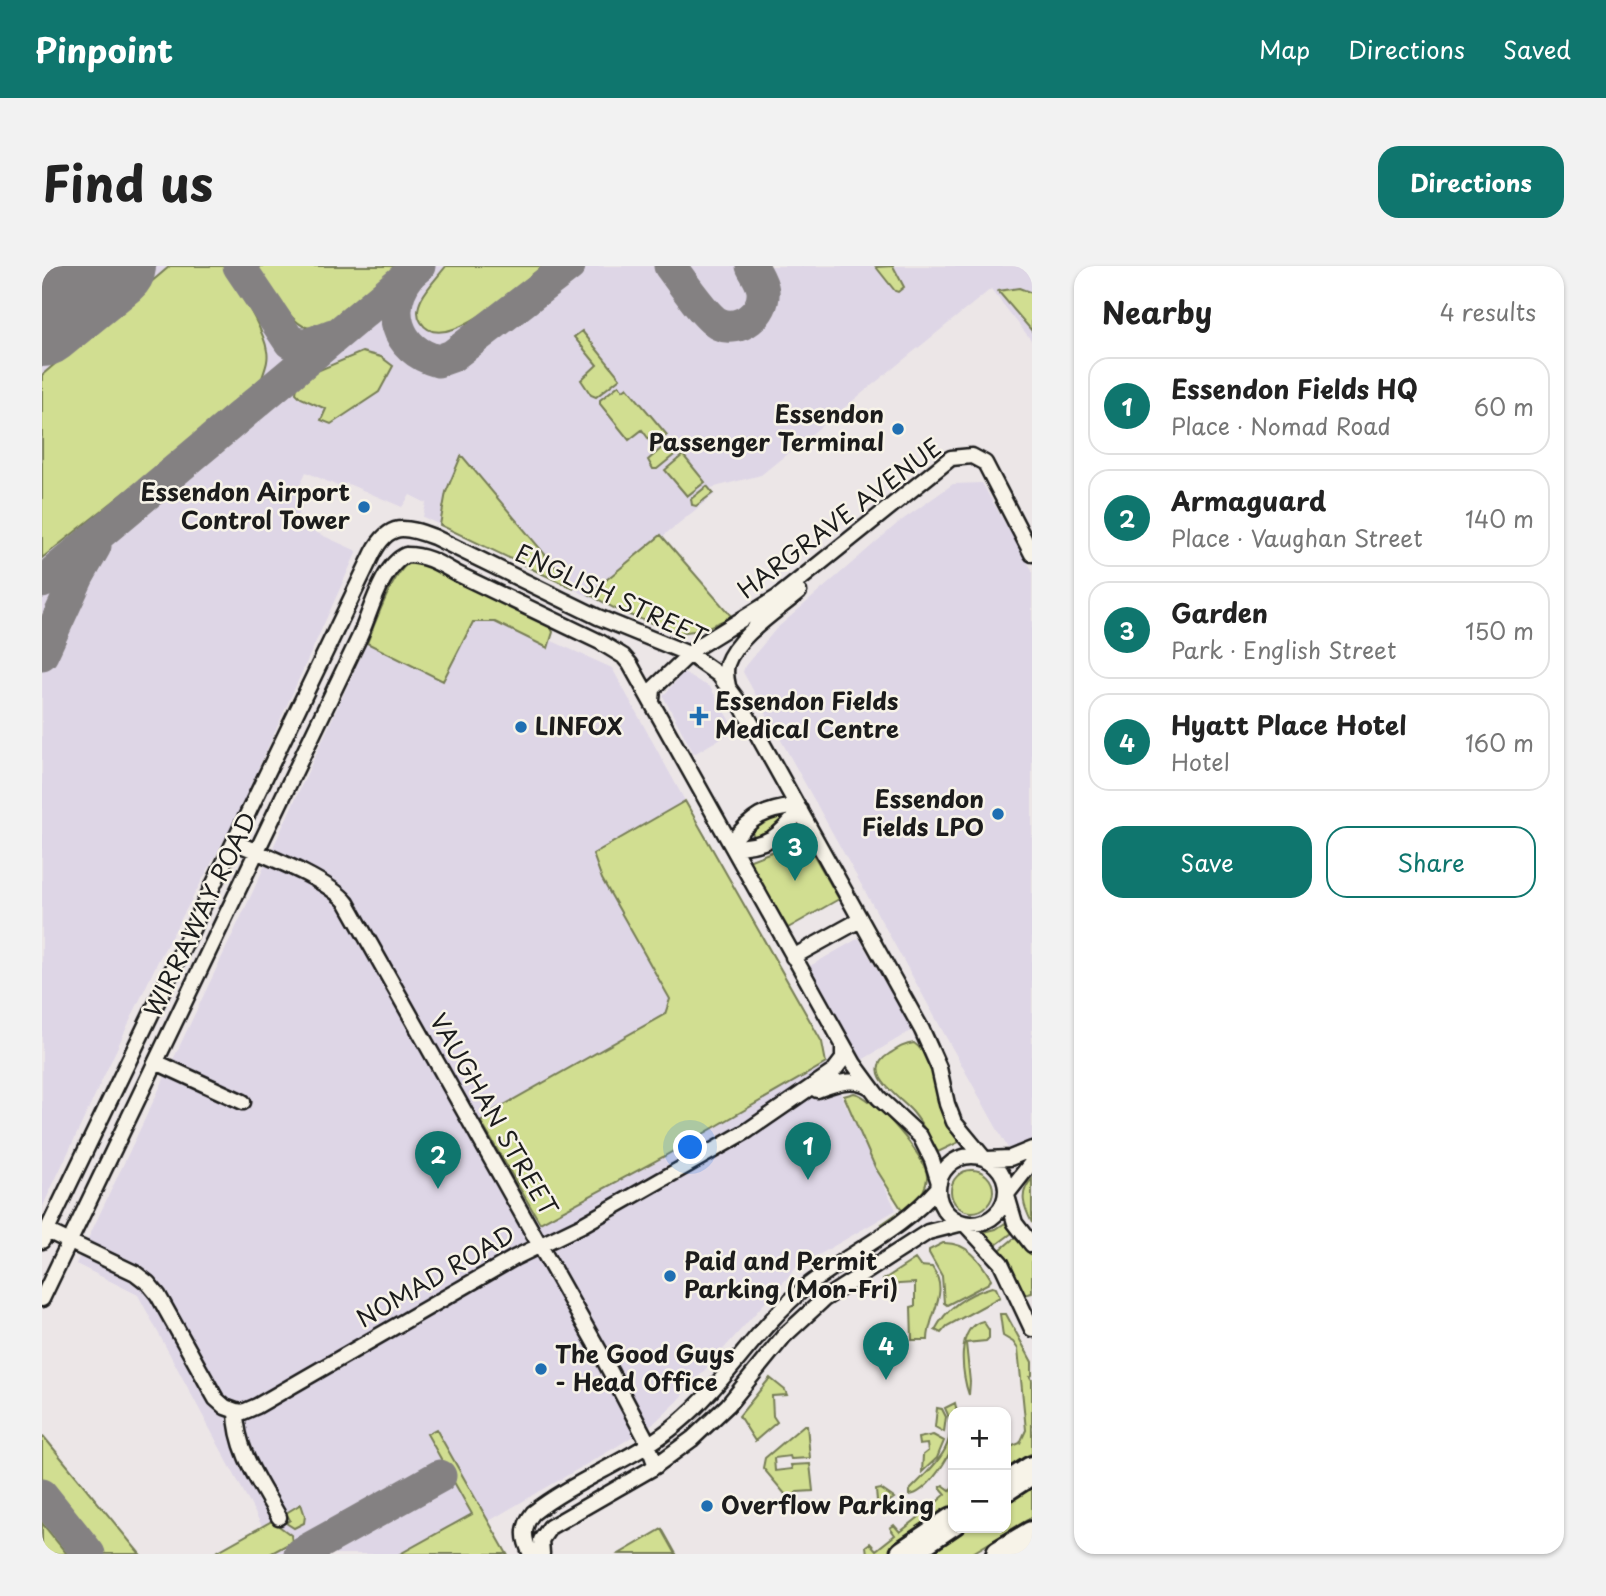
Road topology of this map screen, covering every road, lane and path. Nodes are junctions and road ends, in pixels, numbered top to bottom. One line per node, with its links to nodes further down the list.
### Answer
1 (998, 488): 3 (street); 9 (street, HARGRAVE AVENUE); 10 (street, HARGRAVE AVENUE)
2 (400, 529): 4 (street); 5 (street, ENGLISH STREET); 7 (street, WIRRAWAY ROAD)
3 (1032, 554)
4 (407, 555): 6 (street, ENGLISH STREET); 8 (street, WIRRAWAY ROAD)
5 (576, 606): 6 (street); 9 (street, ENGLISH STREET)
6 (566, 626): 11 (street, ENGLISH STREET)
7 (337, 627): 8 (street); 13 (street, WIRRAWAY ROAD)
8 (359, 638): 15 (street, WIRRAWAY ROAD)
9 (689, 654): 10 (street, ENGLISH STREET); 11 (street, HARGRAVE AVENUE)
10 (728, 686): 12 (street, ENGLISH STREET)
11 (652, 701): 14 (street, ENGLISH STREET)
12 (799, 808): 14 (street); 14 (street); 16 (street, ENGLISH STREET)
13 (234, 842): 15 (street, VAUGHAN STREET); 29 (street, WIRRAWAY ROAD)
14 (732, 845): 17 (street, ENGLISH STREET)
15 (257, 852): 19 (street, WIRRAWAY ROAD); 31 (street, VAUGHAN STREET)
16 (860, 920): 17 (street); 24 (street, ENGLISH STREET)
17 (793, 957): 18 (street, ENGLISH STREET)
18 (844, 1046): 20 (street, ENGLISH STREET); 21 (street, NOMAD ROAD)
19 (156, 1062): 22 (street); 30 (street, WIRRAWAY ROAD)
20 (870, 1087): 21 (street, NOMAD ROAD); 26 (street, ENGLISH STREET)
21 (802, 1095): 31 (street, NOMAD ROAD)
22 (243, 1102)
23 (1032, 1149): 24 (street)
24 (985, 1158): 26 (street); 27 (street)
25 (1032, 1162): 27 (street)
26 (938, 1186): 28 (street); 36 (street)
27 (1007, 1195): 28 (street); 32 (street)
28 (964, 1223): 34 (street); 37 (street)
29 (45, 1236): 30 (street)
30 (70, 1241): 33 (street, WIRRAWAY ROAD); 35 (street)
31 (540, 1244): 35 (street, NOMAD ROAD); 36 (street, VAUGHAN STREET)
32 (1032, 1245)
33 (42, 1299)
34 (1032, 1329)
35 (236, 1412): 40 (street)
36 (649, 1445): 37 (street, VAUGHAN STREET); 43 (street)
37 (656, 1466): 44 (street)
38 (1032, 1470): 39 (highway)
39 (1011, 1484)
40 (279, 1517)
41 (948, 1524): 45 (highway)
42 (1032, 1535): 46 (highway)
43 (531, 1554)
44 (542, 1554)
45 (904, 1554)
46 (1000, 1554)

